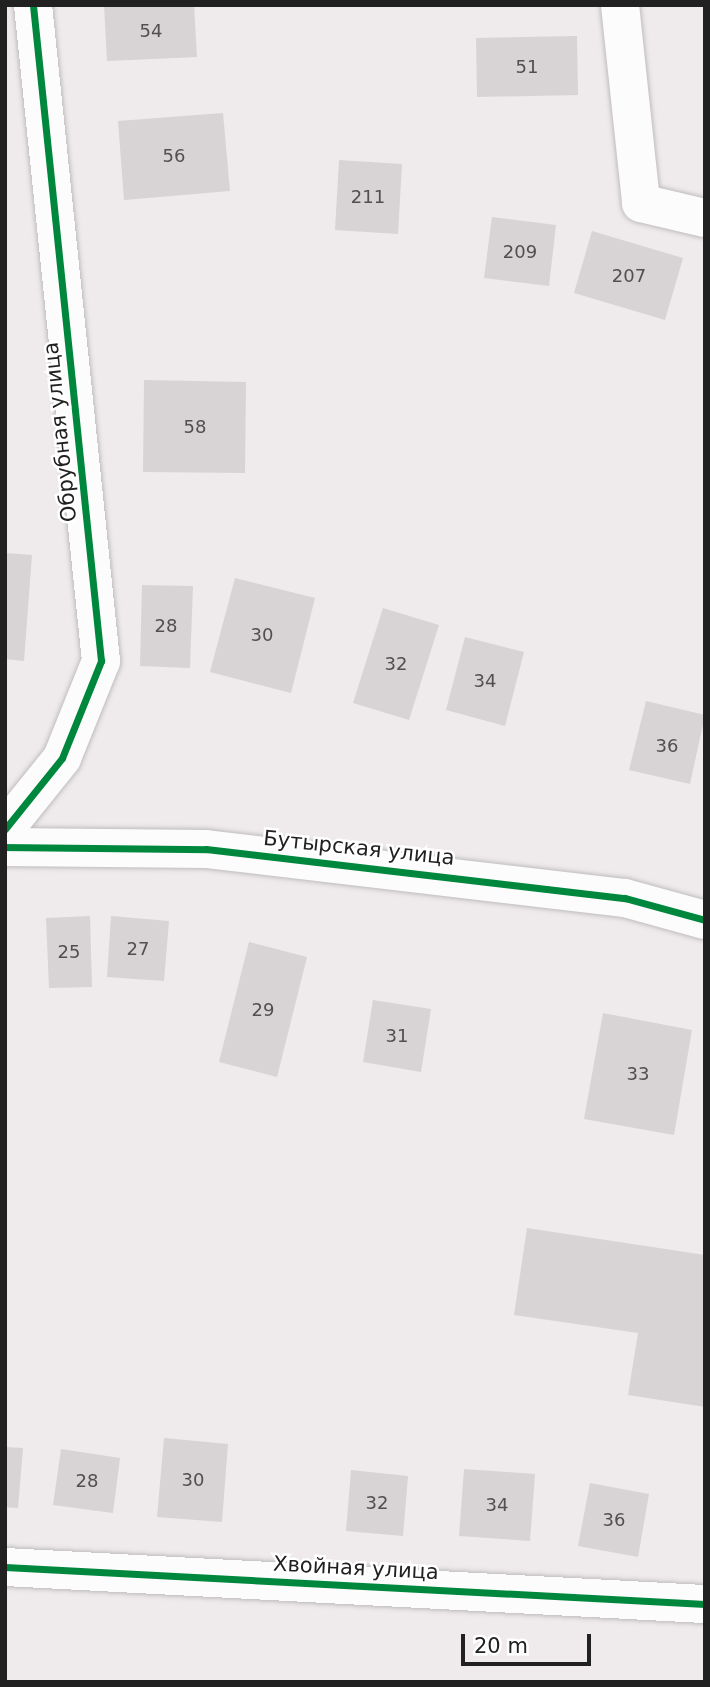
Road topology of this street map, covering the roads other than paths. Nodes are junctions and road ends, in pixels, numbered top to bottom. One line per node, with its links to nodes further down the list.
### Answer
1 (33, 5): 4 (street, Обрубная улица)
2 (620, 5): 3 (street)
3 (705, 218)
4 (5, 830)
5 (5, 847): 6 (street, Бутырская улица)
6 (705, 920)
7 (5, 1567): 8 (street, Хвойная улица)
8 (705, 1604)

